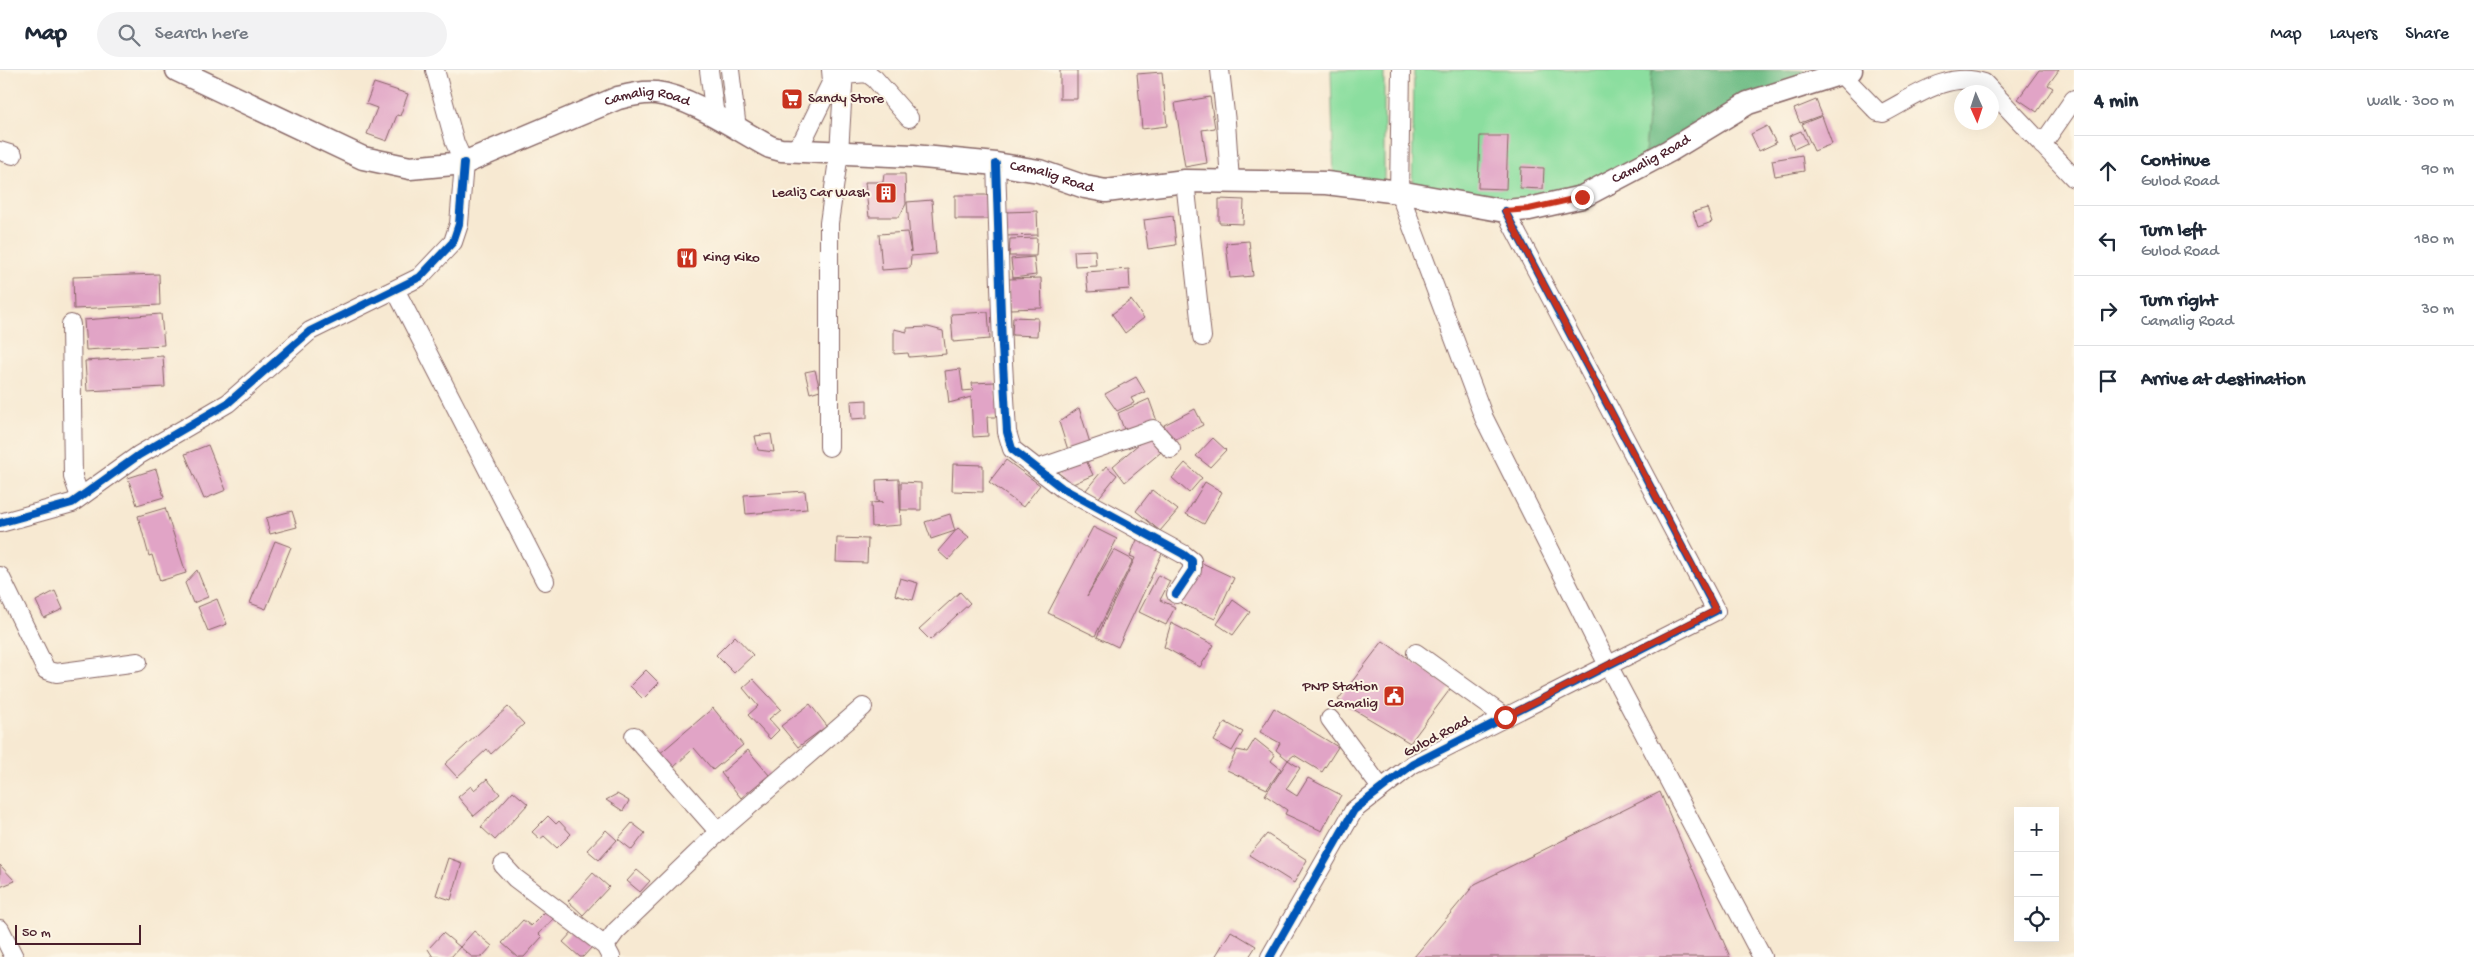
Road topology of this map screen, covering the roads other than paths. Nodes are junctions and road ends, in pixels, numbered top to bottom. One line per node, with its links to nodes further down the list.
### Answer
1 (177, 70): 16 (main road, Camalig Road)
2 (435, 70): 16 (street)
3 (709, 70): 10 (street)
4 (730, 70): 12 (street)
5 (1220, 70): 20 (street)
6 (1401, 70): 21 (street)
7 (840, 72): 11 (street); 14 (street); 15 (street)
8 (1835, 73): 13 (street); 22 (main road, Camalig Road)
9 (2074, 99): 13 (street)
10 (715, 118): 12 (main road, Camalig Road); 16 (main road, Camalig Road)
11 (910, 118)
12 (737, 129): 14 (main road, Camalig Road)
13 (2042, 145): 18 (street)
14 (792, 151): 15 (main road, Camalig Road)
15 (839, 153): 17 (main road, Camalig Road); 26 (street)
16 (464, 163): 23 (street)
17 (996, 164): 19 (main road, Camalig Road); 28 (street)
18 (2074, 178)
19 (1185, 181): 20 (main road, Camalig Road); 25 (street)
20 (1230, 181): 21 (main road, Camalig Road)
21 (1399, 192): 22 (main road, Camalig Road); 36 (street)
22 (1505, 211): 36 (street, Gulod Road)
23 (396, 291): 29 (street); 32 (street)
24 (71, 324): 29 (street)
25 (1202, 337)
26 (828, 447)
27 (1171, 449): 28 (street)
28 (1037, 469): 33 (street)
29 (80, 497): 30 (street)
30 (0, 523)
31 (0, 576): 35 (street)
32 (545, 581)
33 (1176, 594)
34 (1416, 653): 38 (street)
35 (138, 662)
36 (1608, 665): 38 (street, Gulod Road); 48 (street)
37 (863, 707): 42 (street)
38 (1505, 717): 41 (street, Gulod Road)
39 (1330, 719): 41 (street)
40 (634, 736): 42 (street)
41 (1381, 788): 47 (street, Gulod Road)
42 (718, 832): 45 (street)
43 (503, 866): 45 (street)
44 (0, 929): 46 (street)
45 (608, 951)
46 (14, 957)
47 (1270, 957)
48 (1762, 957)

